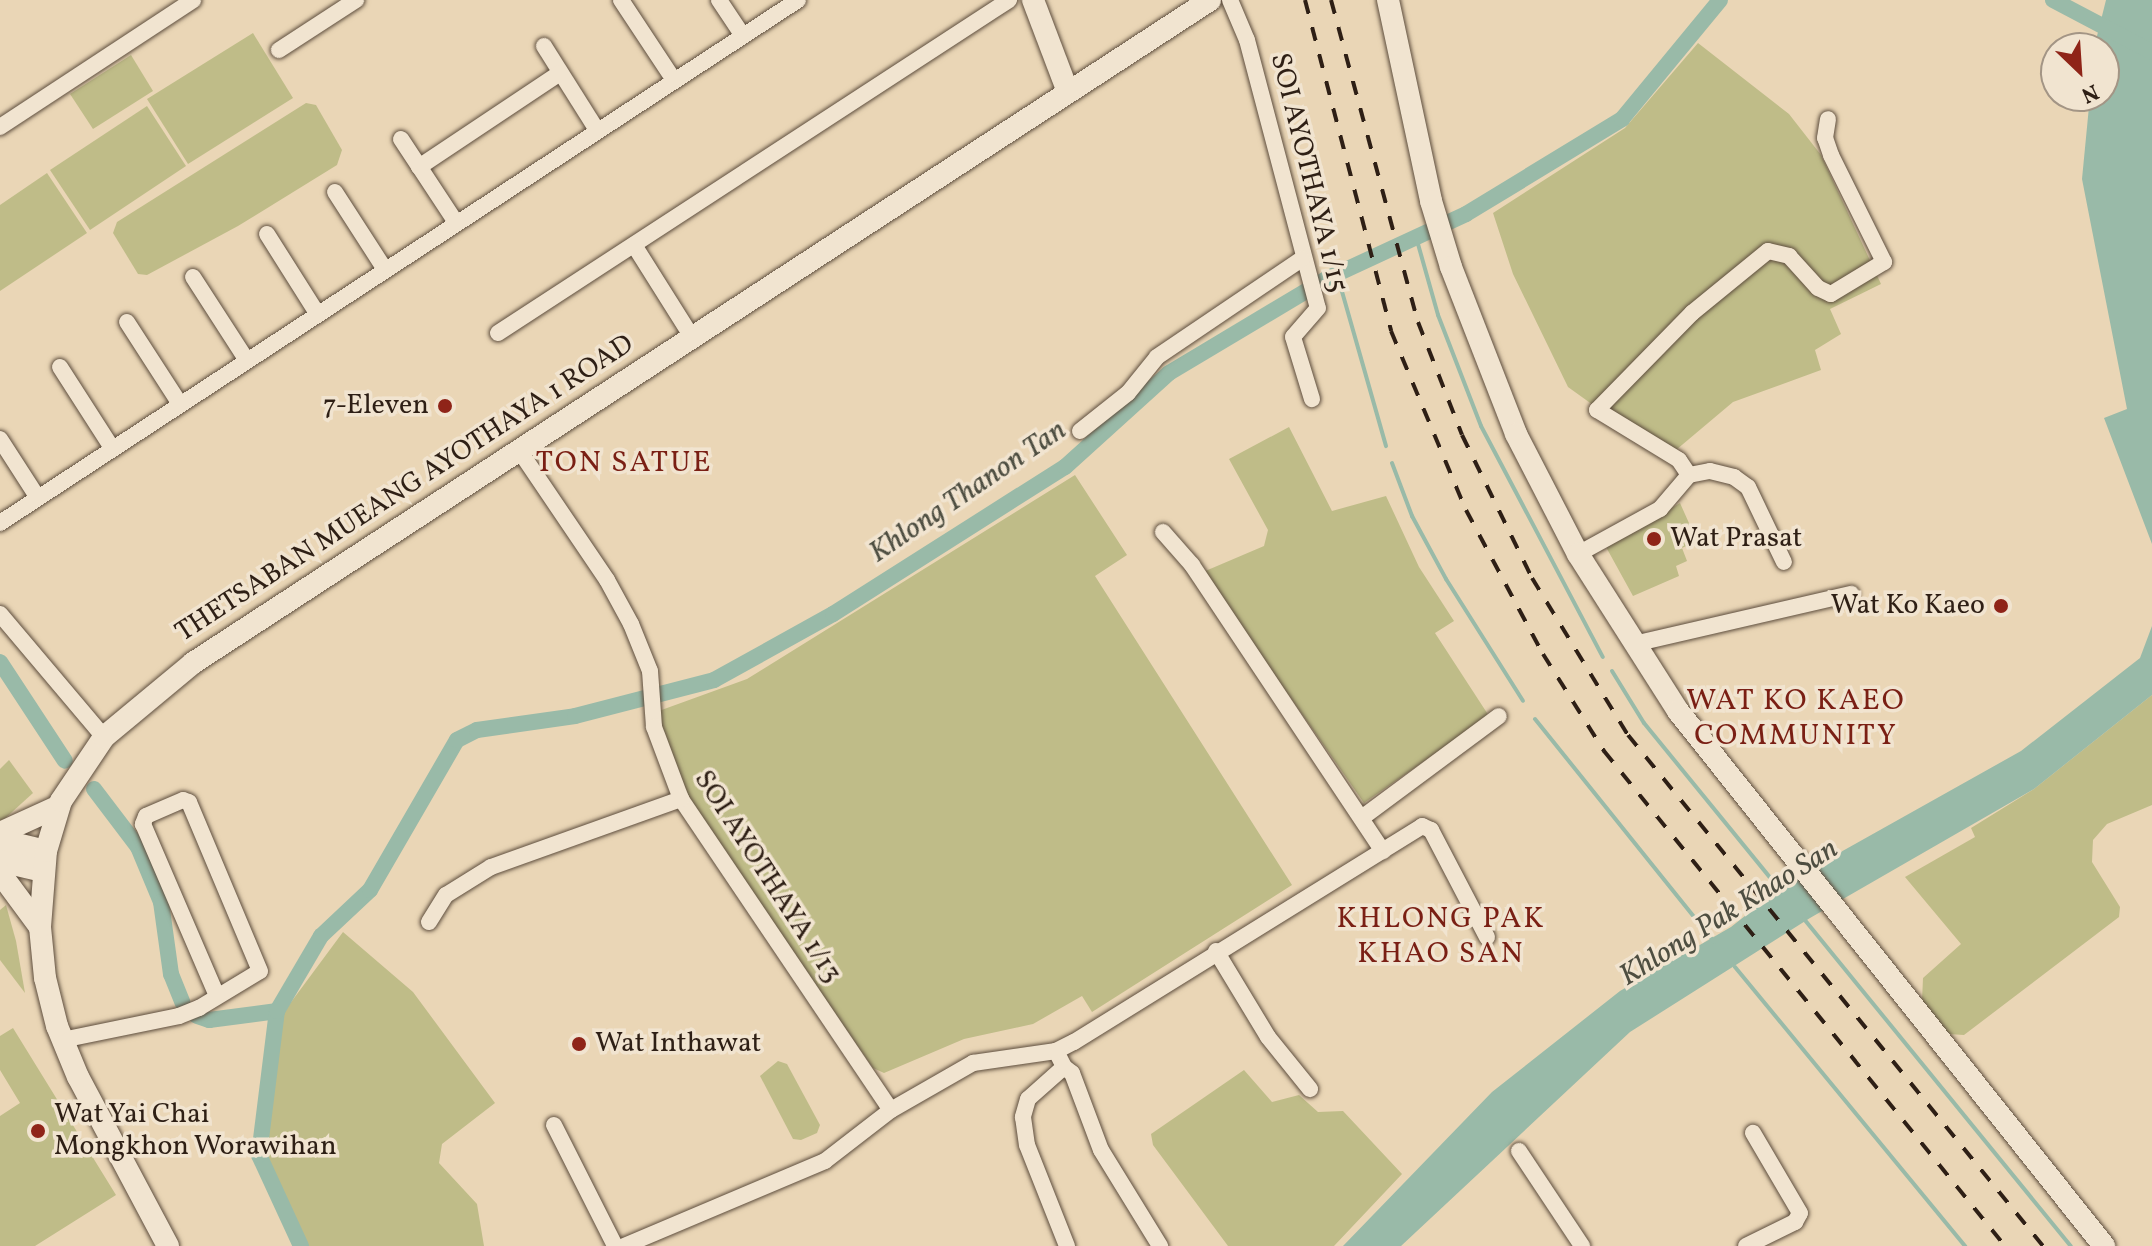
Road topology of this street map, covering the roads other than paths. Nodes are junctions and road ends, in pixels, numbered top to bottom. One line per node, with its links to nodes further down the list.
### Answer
1 (193, 0): 18 (street)
2 (356, 0): 13 (street)
3 (621, 0): 15 (street)
4 (719, 0): 11 (street)
5 (798, 0): 11 (street)
6 (1009, 0): 25 (street)
7 (1033, 0): 16 (main road)
8 (1210, 0): 16 (main road, THETSABAN MUEANG AYOTHAYA 1 ROAD)
9 (1230, 0): 26 (street, SOI AYOTHAYA 1/15)
10 (1388, 0): 45 (main road)
11 (743, 36): 15 (street)
12 (544, 46): 14 (street)
13 (279, 50)
14 (560, 73): 19 (street); 21 (street)
15 (674, 80): 19 (street)
16 (1068, 92): 32 (main road, THETSABAN MUEANG AYOTHAYA 1 ROAD)
17 (1828, 119): 41 (street)
18 (0, 127)
19 (597, 130): 23 (street)
20 (401, 139): 21 (street)
21 (419, 167): 23 (street)
22 (335, 192): 27 (street)
23 (455, 221): 27 (street)
24 (267, 234): 29 (street)
25 (634, 245): 31 (street); 32 (street)
26 (1304, 266): 35 (street, SOI AYOTHAYA 1/15); 37 (street)
27 (384, 268): 29 (street)
28 (193, 277): 33 (street)
29 (317, 313): 33 (street)
30 (127, 322): 36 (street)
31 (498, 333)
32 (692, 337): 40 (main road, THETSABAN MUEANG AYOTHAYA 1 ROAD)
33 (246, 359): 36 (street)
34 (60, 367): 39 (street)
35 (1312, 399)
36 (180, 404): 39 (street)
37 (1080, 431)
38 (0, 439): 42 (street)
39 (112, 448): 42 (street)
40 (519, 450): 51 (main road, THETSABAN MUEANG AYOTHAYA 1 ROAD); 52 (street, SOI AYOTHAYA 1/13)
41 (1689, 475): 45 (street); 46 (street)
42 (38, 498): 43 (street)
43 (0, 523)
44 (1163, 532): 54 (street)
45 (1578, 554): 49 (main road)
46 (1784, 562)
47 (1851, 594): 49 (street)
48 (0, 614): 51 (street)
49 (1634, 644): 80 (main road)
50 (1499, 716): 54 (street)
51 (104, 737): 53 (main road, THETSABAN MUEANG AYOTHAYA 1 ROAD)
52 (681, 799): 61 (street); 69 (street, SOI AYOTHAYA 1/13)
53 (59, 806): 55 (main road); 59 (main road, THETSABAN MUEANG AYOTHAYA 1 ROAD)
54 (1363, 817): 57 (street)
55 (0, 833)
56 (0, 840): 59 (main road)
57 (1383, 851): 63 (street); 64 (street)
58 (0, 861): 59 (main road)
59 (45, 861): 62 (main road, THETSABAN MUEANG AYOTHAYA 1 ROAD)
60 (0, 873): 62 (main road)
61 (429, 922)
62 (40, 927): 66 (main road, THETSABAN MUEANG AYOTHAYA 1 ROAD)
63 (1487, 937)
64 (1216, 951): 67 (street); 68 (street)
65 (217, 996): 65 (street); 66 (street)
66 (62, 1040): 73 (main road, THETSABAN MUEANG AYOTHAYA 1 ROAD)
67 (1060, 1059): 69 (street); 76 (street); 77 (street)
68 (1310, 1089)
69 (891, 1110): 75 (street)
70 (554, 1125): 74 (street)
71 (1753, 1133): 79 (street)
72 (1519, 1151): 78 (street)
73 (168, 1246)
74 (615, 1246)
75 (624, 1246)
76 (1067, 1246)
77 (1160, 1246)
78 (1582, 1246)
79 (1746, 1246)
80 (2104, 1246)

